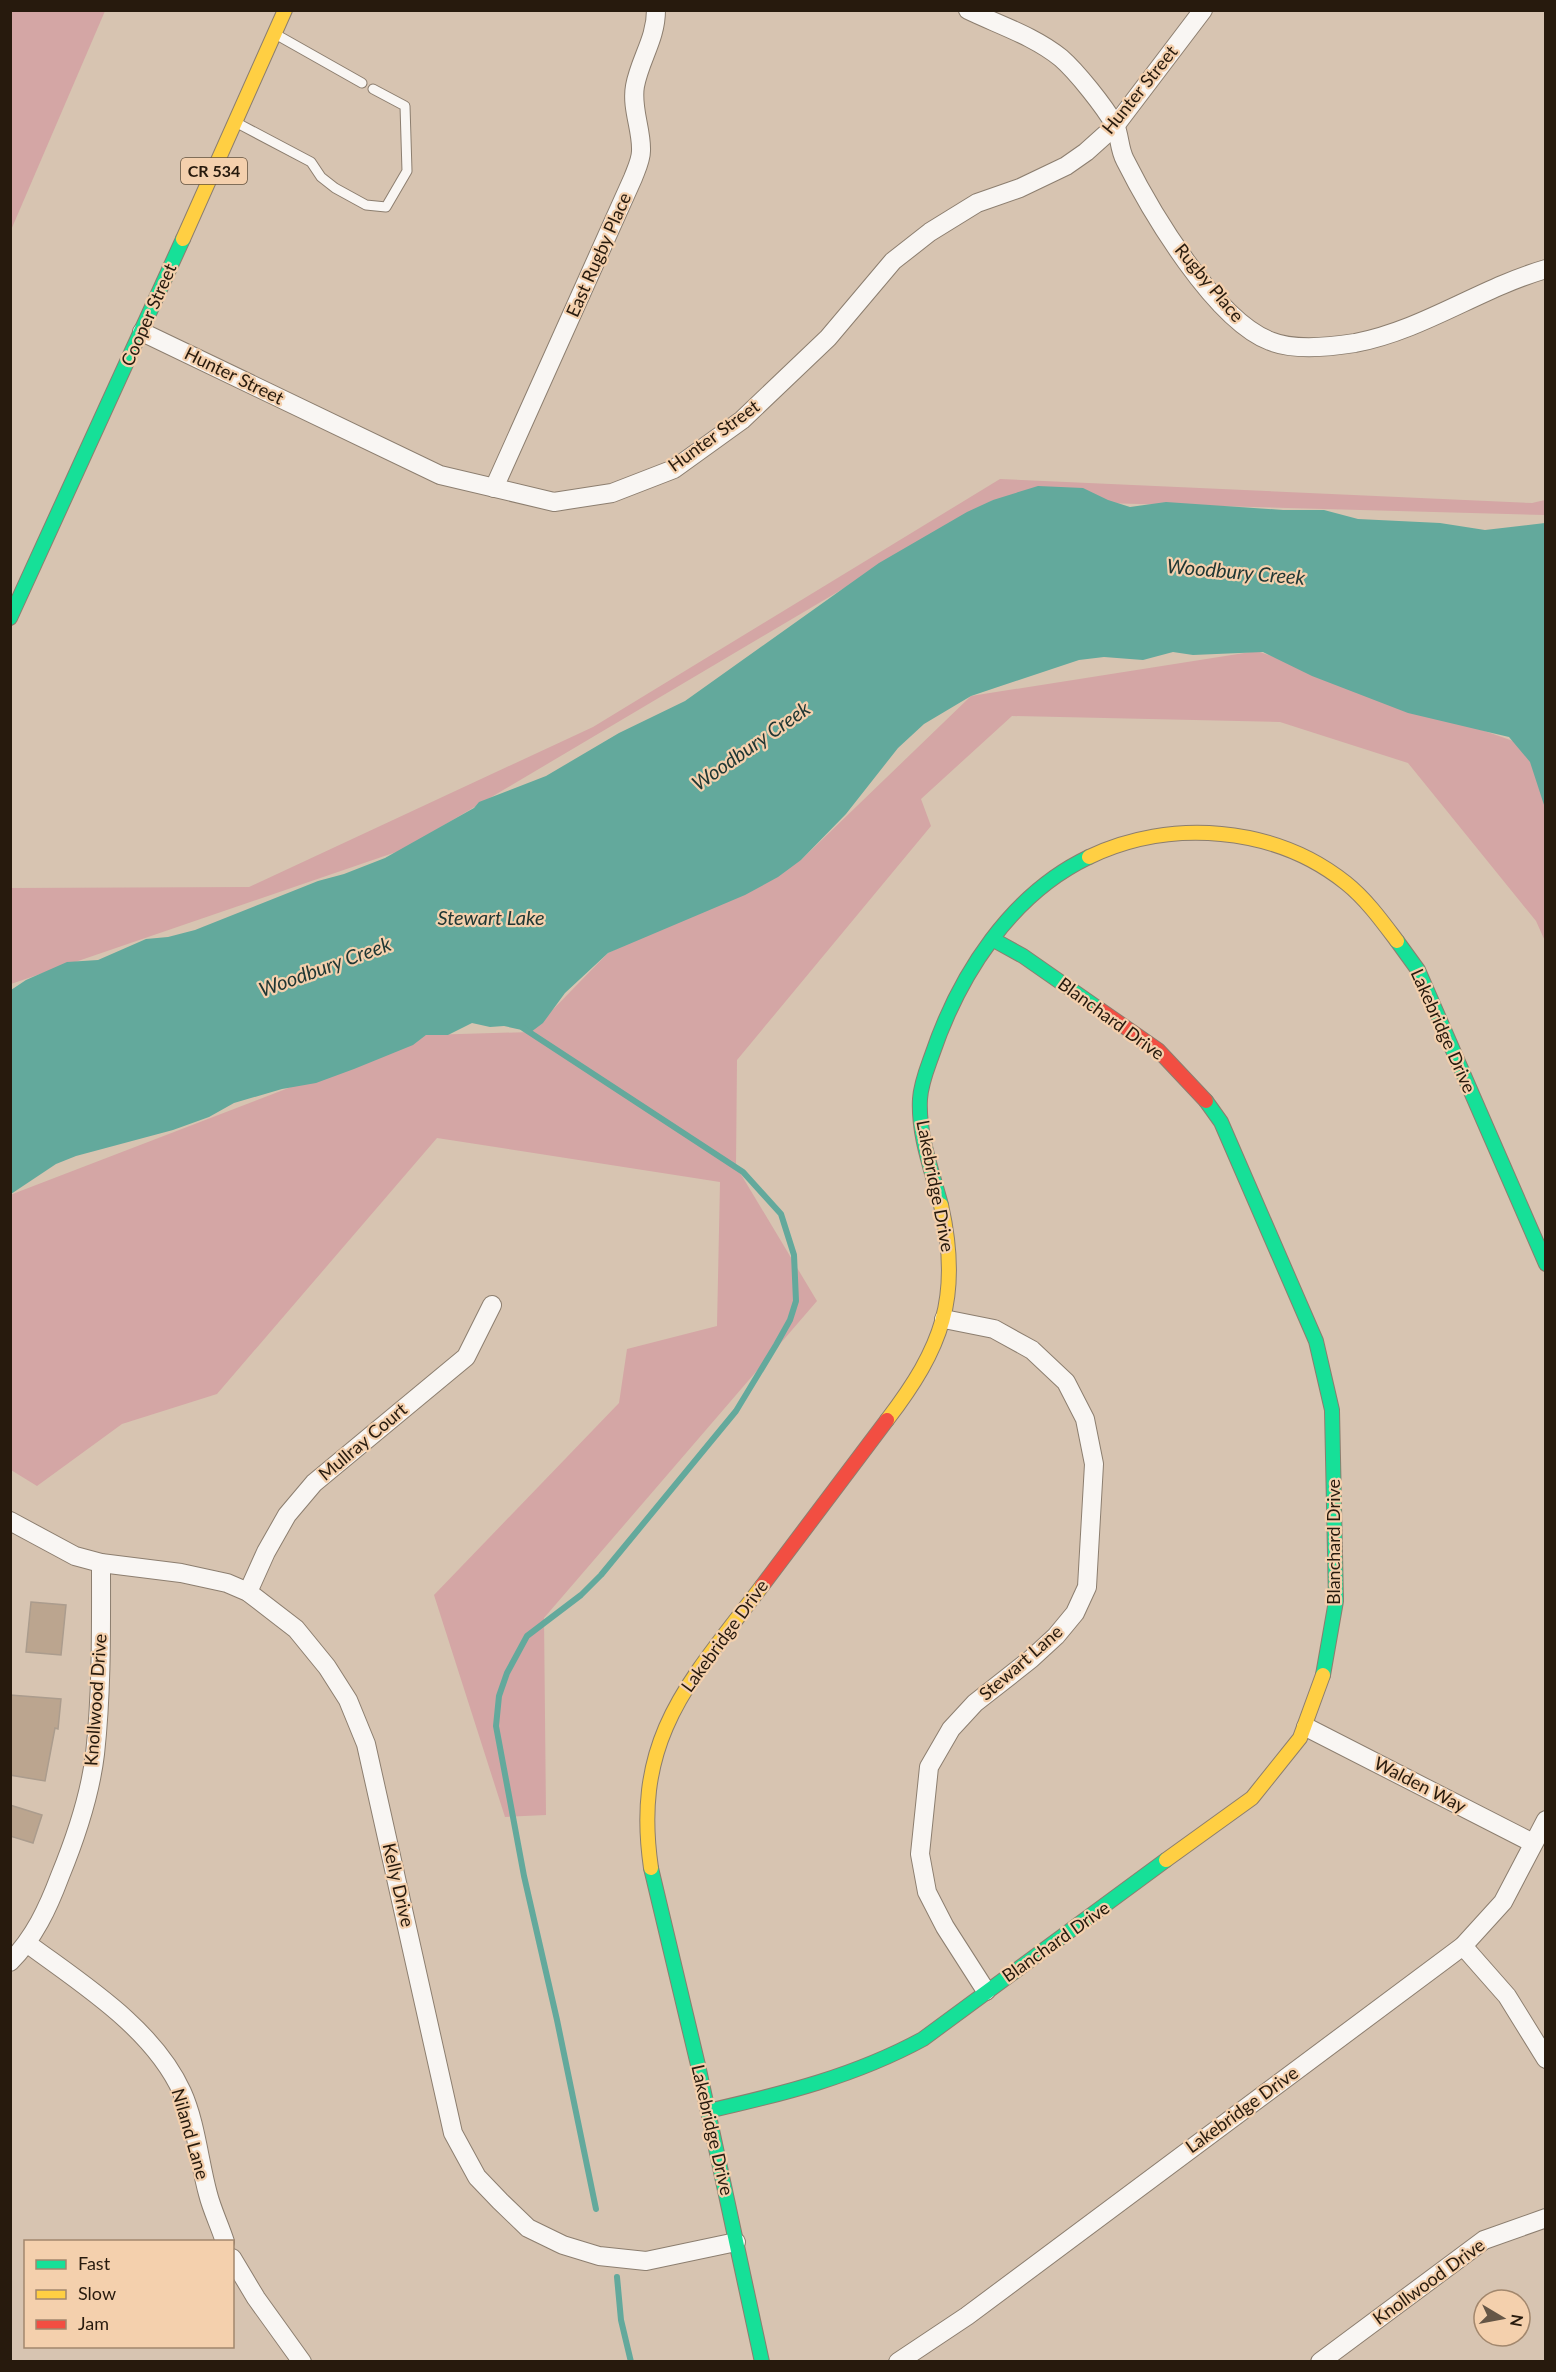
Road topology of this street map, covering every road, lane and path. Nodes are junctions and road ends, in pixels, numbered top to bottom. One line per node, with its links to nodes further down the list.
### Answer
1 (285, 10): 5 (street, Cooper Street / CR 534)
2 (656, 10): 12 (street, East Rugby Place)
3 (968, 10): 9 (street, Rugby Place)
4 (1203, 10): 9 (street, Hunter Street)
5 (275, 34): 6 (lane); 8 (street, Cooper Street / CR 534)
6 (362, 83)
7 (373, 89): 8 (lane)
8 (236, 122): 11 (street, Cooper Street / CR 534)
9 (1115, 126): 10 (street, Rugby Place); 12 (street, Hunter Street)
10 (1545, 269)
11 (142, 332): 12 (street, Hunter Street); 14 (street, Cooper Street / CR 534)
12 (494, 488)
13 (10, 568): 14 (street)
14 (30, 576): 15 (street, Cooper Street / CR 534)
15 (10, 618)
16 (994, 940): 17 (street, Lakebridge Drive); 19 (street, Lakebridge Drive); 23 (street, Blanchard Drive)
17 (1545, 1264)
18 (492, 1305): 22 (street, Mullray Court)
19 (944, 1320): 29 (street, Stewart Lane); 31 (street, Lakebridge Drive)
20 (10, 1521): 21 (street, Kelly Drive)
21 (101, 1563): 22 (street, Kelly Drive); 26 (street, Knollwood Drive)
22 (248, 1592): 34 (street, Kelly Drive)
23 (1306, 1727): 25 (street, Walden Way); 29 (street, Blanchard Drive)
24 (1545, 1820): 25 (street, Lakebridge Drive)
25 (1533, 1843): 27 (street, Lakebridge Drive)
26 (28, 1944): 28 (street, Knollwood Drive); 33 (street, Niland Lane)
27 (1463, 1946): 30 (street); 38 (street, Lakebridge Drive)
28 (10, 1962)
29 (986, 1991): 31 (street, Blanchard Drive)
30 (1545, 2059)
31 (708, 2111): 34 (street, Lakebridge Drive)
32 (1545, 2218): 39 (street, Knollwood Drive)
33 (225, 2240)
34 (736, 2242): 37 (street, Lakebridge Drive)
35 (234, 2261): 36 (street)
36 (302, 2361)
37 (762, 2361)
38 (898, 2361)
39 (1320, 2361)

